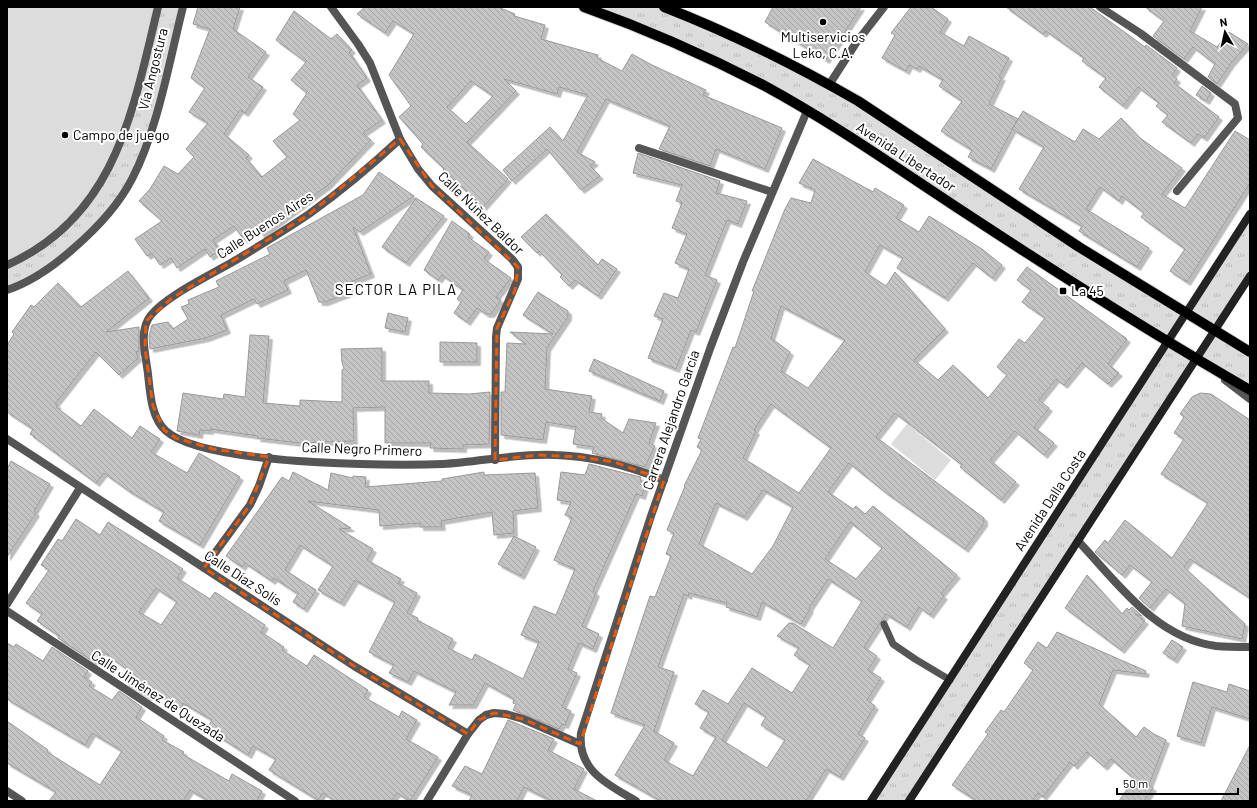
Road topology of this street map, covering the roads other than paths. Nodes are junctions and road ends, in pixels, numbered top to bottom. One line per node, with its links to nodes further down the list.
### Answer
1 (158, 7): 15 (street, Vía Angostura)
2 (182, 7): 17 (street, Vía Angostura)
3 (331, 7): 10 (street, Calle Núñez Baldor)
4 (584, 7): 9 (main road, Avenida Libertador)
5 (664, 7): 8 (main road, Avenida Libertador)
6 (884, 7): 8 (street)
7 (1100, 7): 12 (street)
8 (829, 85): 18 (main road, Avenida Libertador)
9 (807, 111): 13 (street, Carrera Alejandro García); 21 (main road, Avenida Libertador)
10 (400, 139): 19 (street, Calle Buenos Aires); 28 (street, Calle Núñez Baldor)
11 (639, 148): 13 (street)
12 (1178, 191)
13 (772, 192): 29 (street, Carrera Alejandro García)
14 (1250, 214): 18 (street, Avenida Dalla Costa)
15 (7, 265)
16 (1250, 276): 20 (street)
17 (7, 290)
18 (1186, 312): 20 (main road, Avenida Libertador); 21 (street, Avenida Dalla Costa)
19 (144, 328): 27 (street, Calle Negro Primero)
20 (1215, 330): 22 (main road, Avenida Libertador); 23 (street)
21 (1167, 341): 23 (main road, Avenida Libertador); 37 (street, Avenida Dalla Costa)
22 (1250, 352)
23 (1196, 359): 24 (main road, Avenida Libertador); 25 (street, Avenida Libertador); 31 (street)
24 (1250, 390)
25 (1250, 398)
26 (7, 439): 30 (street, Calle Díaz Solís)
27 (269, 458): 28 (street, Calle Negro Primero); 32 (street)
28 (495, 460): 29 (street, Calle Negro Primero)
29 (664, 480): 39 (street, Carrera Alejandro García)
30 (80, 488): 32 (street, Calle Díaz Solís); 33 (street)
31 (1078, 541): 36 (street); 46 (street)
32 (204, 568): 38 (street, Calle Díaz Solís)
33 (7, 604)
34 (7, 611): 42 (street, Calle Jiménez de Quezada)
35 (884, 624): 37 (lane)
36 (1250, 648)
37 (950, 680): 45 (street, Avenida Dalla Costa)
38 (468, 734): 39 (street); 43 (street)
39 (580, 744): 44 (street)
40 (7, 791): 41 (street)
41 (22, 801)
42 (295, 801)
43 (427, 801)
44 (636, 801)
45 (871, 801)
46 (909, 801)

